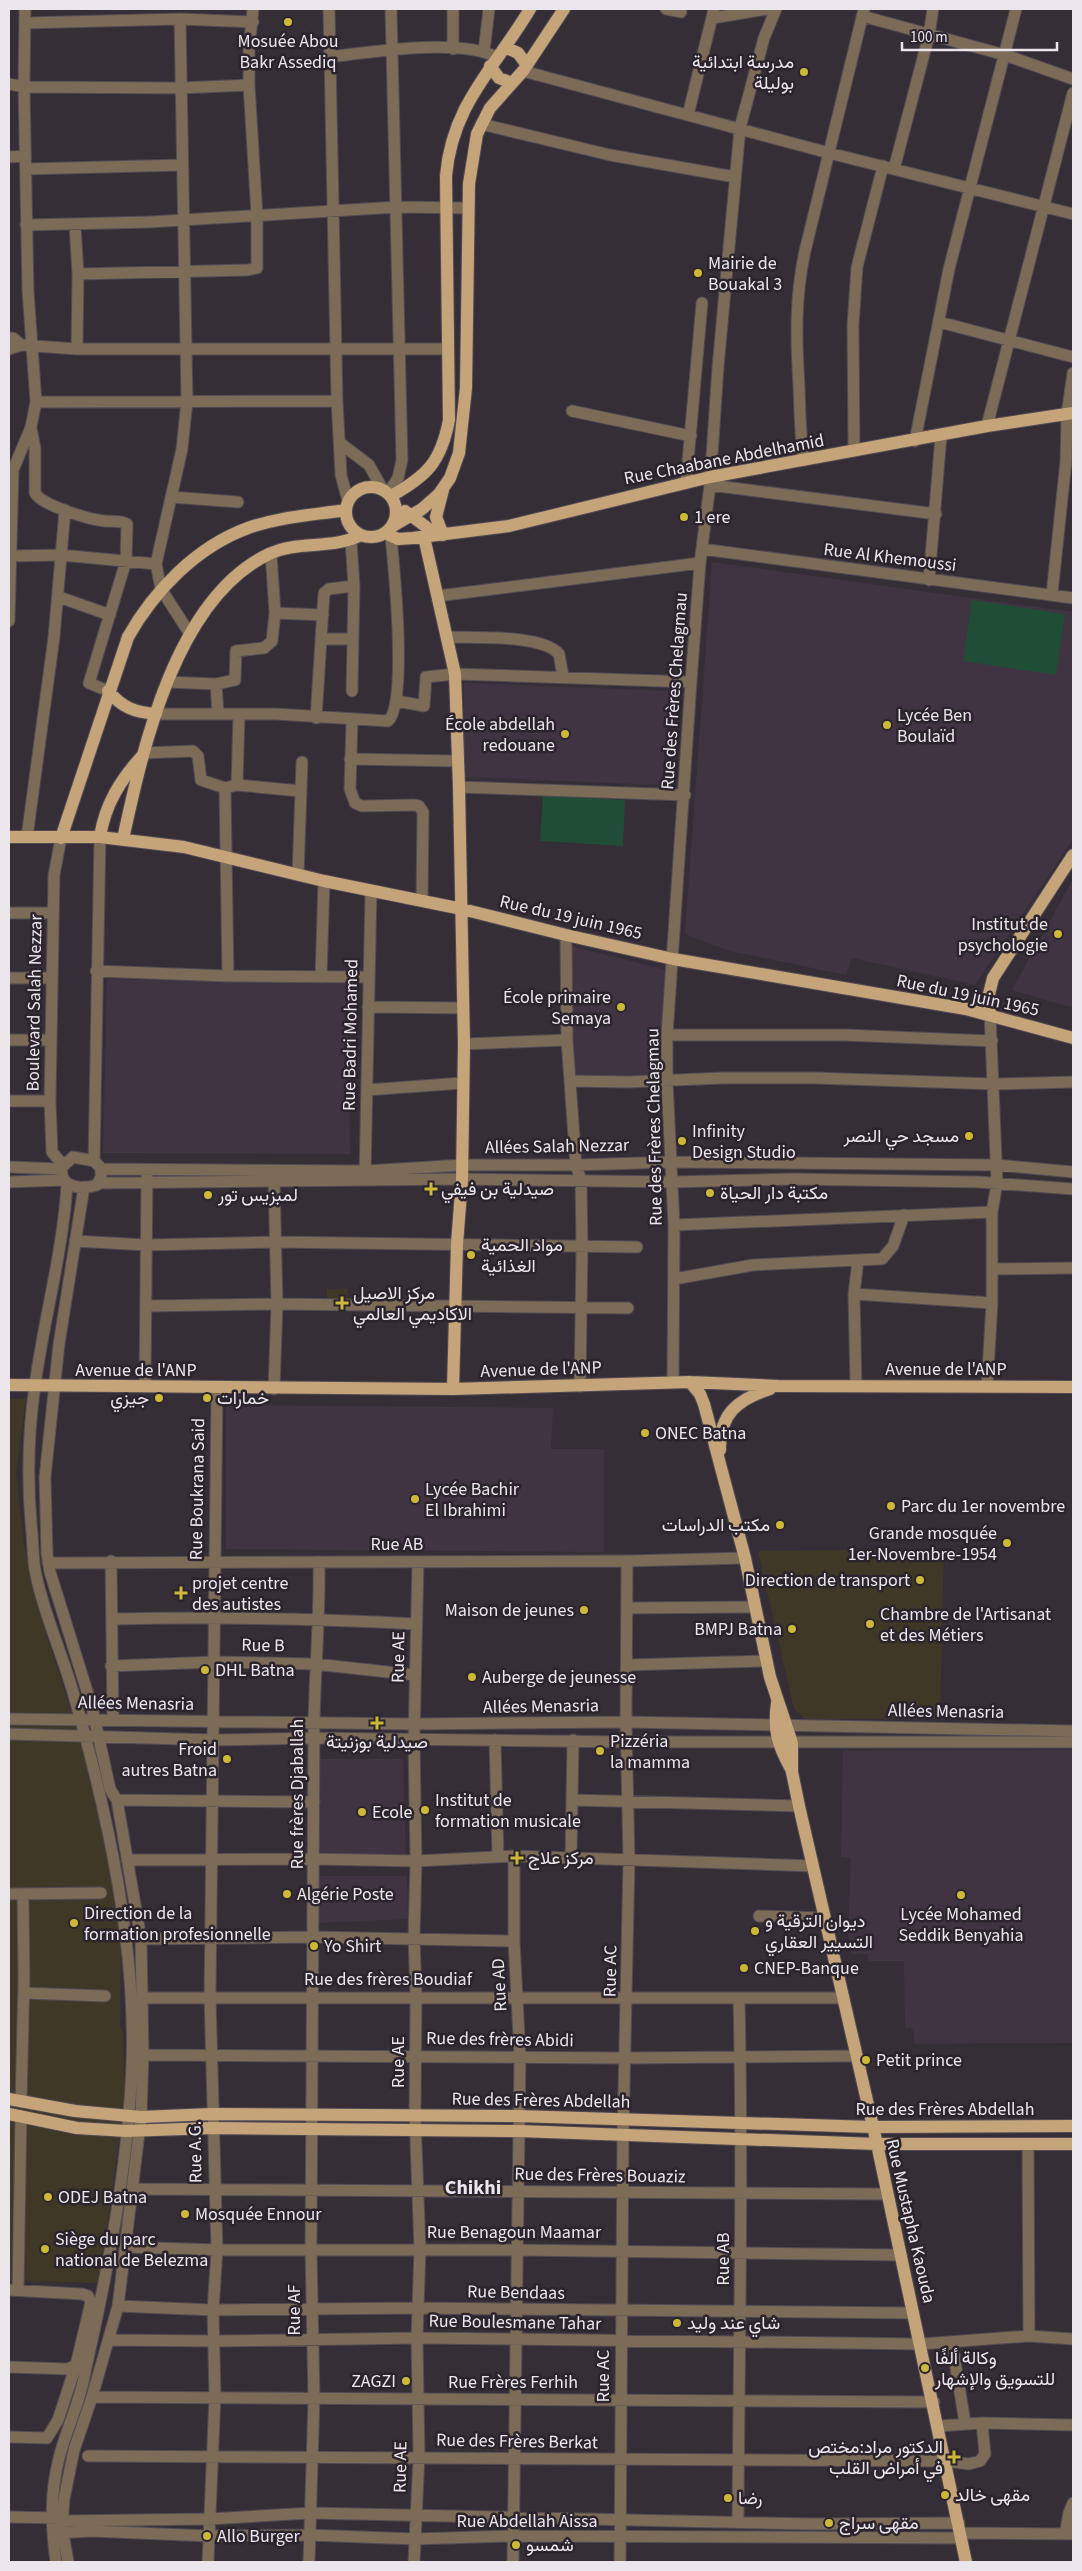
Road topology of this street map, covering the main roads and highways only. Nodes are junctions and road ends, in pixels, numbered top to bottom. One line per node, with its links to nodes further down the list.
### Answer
1 (530, 9): 3 (main road)
2 (564, 9): 5 (main road)
3 (505, 47): 4 (main road); 5 (main road)
4 (493, 62): 6 (main road); 9 (main road)
5 (525, 68): 6 (main road)
6 (512, 83): 8 (main road)
7 (1070, 413): 13 (main road, Rue Chaabane Abdelhamid)
8 (444, 486): 11 (main road); 13 (main road)
9 (389, 496): 10 (main road); 11 (main road); 12 (main road)
10 (347, 505): 15 (main road); 16 (main road)
11 (412, 516): 12 (main road); 13 (main road)
12 (389, 533): 14 (main road, Rue Chaabane Abdelhamid); 15 (main road)
13 (440, 535): 14 (main road, Rue Chaabane Abdelhamid)
14 (424, 537): 24 (main road)
15 (356, 538): 17 (main road)
16 (108, 692): 17 (main road); 21 (main road)
17 (156, 714): 18 (main road)
18 (144, 753): 20 (main road); 22 (main road)
19 (9, 837): 21 (main road, Rue du 19 juin 1965)
20 (100, 837): 21 (main road, Rue du 19 juin 1965); 22 (main road, Rue du 19 juin 1965)
21 (61, 838)
22 (123, 838): 24 (main road, Rue du 19 juin 1965)
23 (1073, 855): 25 (main road)
24 (462, 909): 25 (main road, Rue du 19 juin 1965); 31 (main road)
25 (990, 1014): 26 (main road, Rue du 19 juin 1965)
26 (1073, 1038)
27 (690, 1382): 29 (main road, Avenue de l'ANP); 31 (main road, Avenue de l'ANP); 32 (main road)
28 (9, 1385): 31 (main road, Avenue de l'ANP)
29 (778, 1386): 30 (main road, Avenue de l'ANP); 32 (main road)
30 (1073, 1387)
31 (453, 1389)
32 (721, 1463): 33 (main road, Rue Mustapha Kaouda)
33 (777, 1703): 34 (main road, Rue Mustapha Kaouda); 34 (main road, Rue Mustapha Kaouda)
34 (792, 1772): 38 (main road, Rue Mustapha Kaouda)
35 (9, 2099): 38 (main road, Rue des Frères Abdellah)
36 (15, 2115): 39 (main road, Rue des Frères Abdellah)
37 (1073, 2126): 38 (main road, Rue des Frères Abdellah)
38 (872, 2127): 39 (main road, Rue Mustapha Kaouda)
39 (877, 2144): 40 (main road, Rue des Frères Abdellah); 41 (main road, Rue Mustapha Kaouda)
40 (1073, 2144)
41 (966, 2562)

